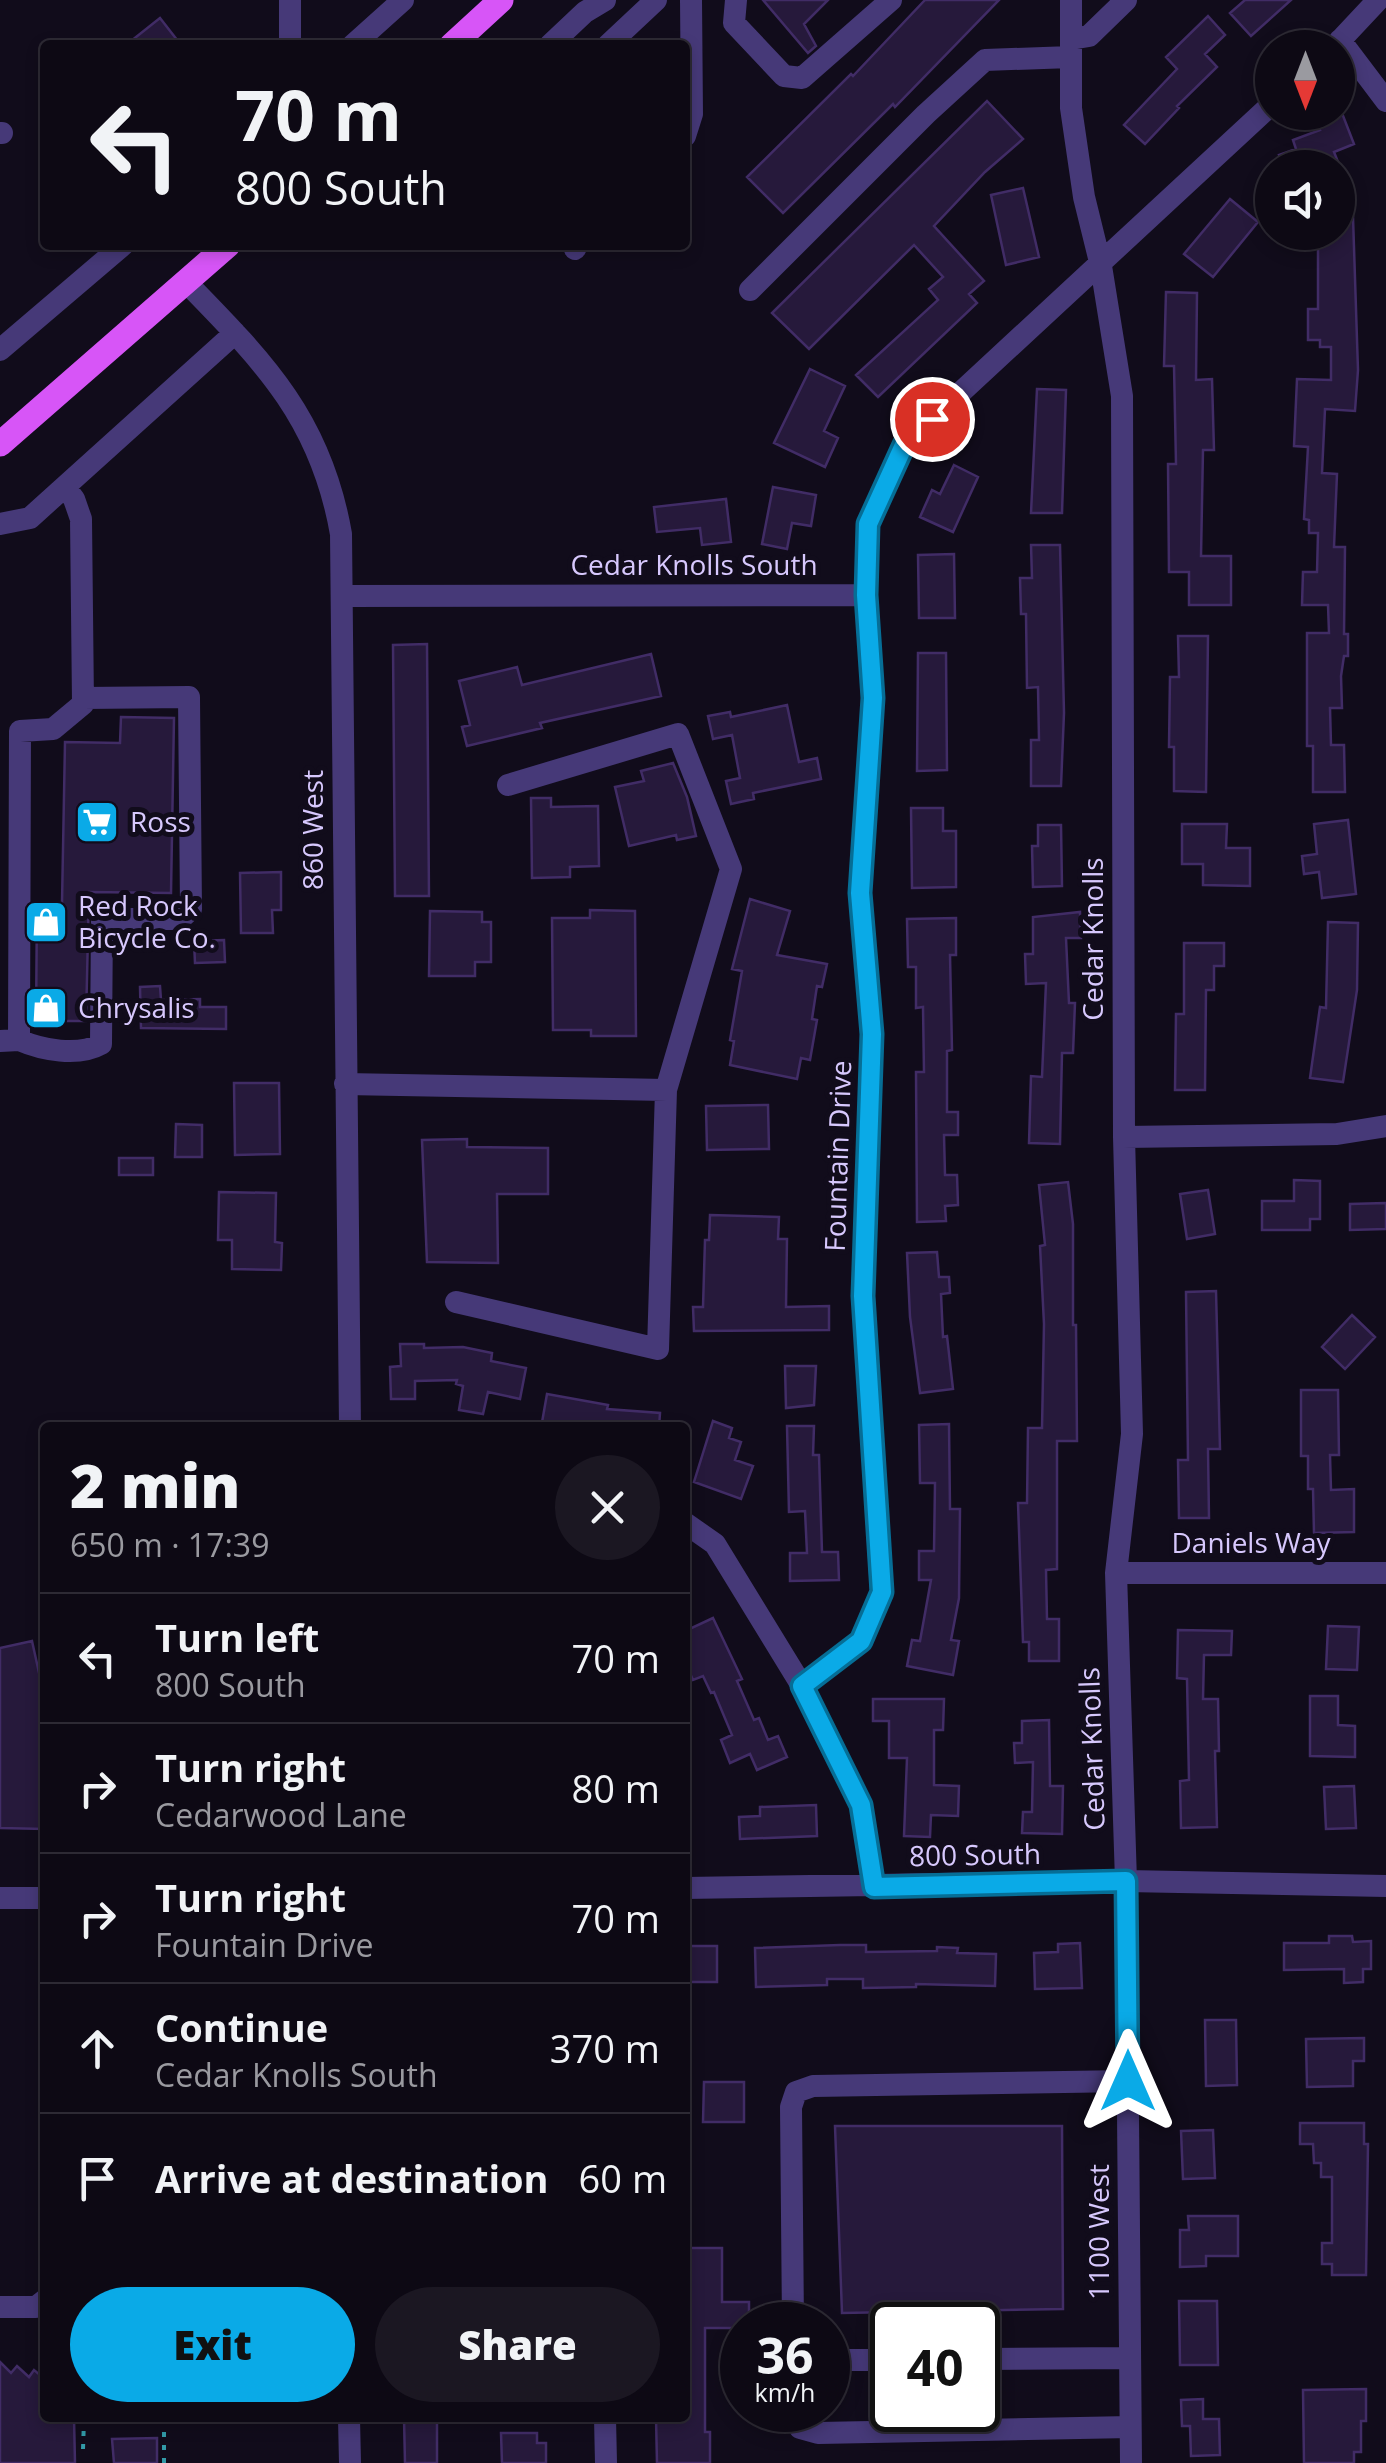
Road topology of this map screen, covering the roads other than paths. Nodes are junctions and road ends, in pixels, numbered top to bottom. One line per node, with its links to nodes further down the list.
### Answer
1 (290, 0): 13 (street)
2 (501, 0): 15 (main road)
3 (605, 0): 16 (street)
4 (656, 0): 17 (street)
5 (691, 0): 18 (street)
6 (736, 0): 7 (street)
7 (891, 0)
8 (1071, 0): 19 (street, Cedar Knolls)
9 (1126, 0): 19 (street)
10 (1378, 0): 12 (street)
11 (393, 3): 14 (street)
12 (1349, 30)
13 (290, 40)
14 (358, 40)
15 (457, 40)
16 (555, 40)
17 (613, 40)
18 (689, 40)
19 (1071, 48): 27 (street, Cedar Knolls); 29 (street)
20 (1355, 66): 22 (street)
21 (690, 85): 23 (street)
22 (1386, 101)
23 (690, 120)
24 (1255, 120): 27 (street)
25 (116, 250): 31 (street)
26 (222, 250): 28 (main road)
27 (1100, 266): 35 (street); 44 (street, Cedar Knolls)
28 (186, 282): 30 (street, 860 West); 32 (main road)
29 (750, 290)
30 (235, 333): 33 (street); 36 (street, 860 West)
31 (0, 350)
32 (0, 444)
33 (64, 487): 34 (street); 37 (street)
34 (0, 524)
35 (866, 595): 36 (street, Cedar Knolls South); 50 (street, Fountain Drive)
36 (342, 596): 41 (street, 860 West)
37 (83, 698): 38 (street); 40 (street)
38 (10, 731): 40 (street)
39 (508, 785): 42 (street)
40 (10, 1040)
41 (345, 1084): 42 (street); 46 (street, 860 West)
42 (666, 1090): 45 (street)
43 (1386, 1126): 44 (street)
44 (1124, 1138): 48 (street, Cedar Knolls)
45 (456, 1302)
46 (350, 1422)
47 (690, 1527): 50 (street)
48 (1116, 1573): 49 (street, Daniels Way); 51 (street, Cedar Knolls)
49 (1386, 1573)
50 (802, 1686): 53 (street)
51 (1126, 1881): 52 (street, 800 South); 53 (street, 800 South); 57 (street, 1100 West)
52 (1386, 1886)
53 (874, 1887): 54 (street, 800 South)
54 (690, 1888)
55 (0, 1898): 56 (street)
56 (40, 1898)
57 (1128, 2081): 58 (street); 61 (street, 1100 West)
58 (793, 2302)
59 (40, 2304): 60 (street)
60 (0, 2307)
61 (1130, 2358): 62 (street); 65 (street, 1100 West)
62 (1000, 2360)
63 (349, 2422): 67 (street)
64 (606, 2422): 68 (street)
65 (1130, 2426): 66 (street); 69 (street, 1100 West)
66 (814, 2432)
67 (350, 2463)
68 (606, 2463)
69 (1130, 2463)

